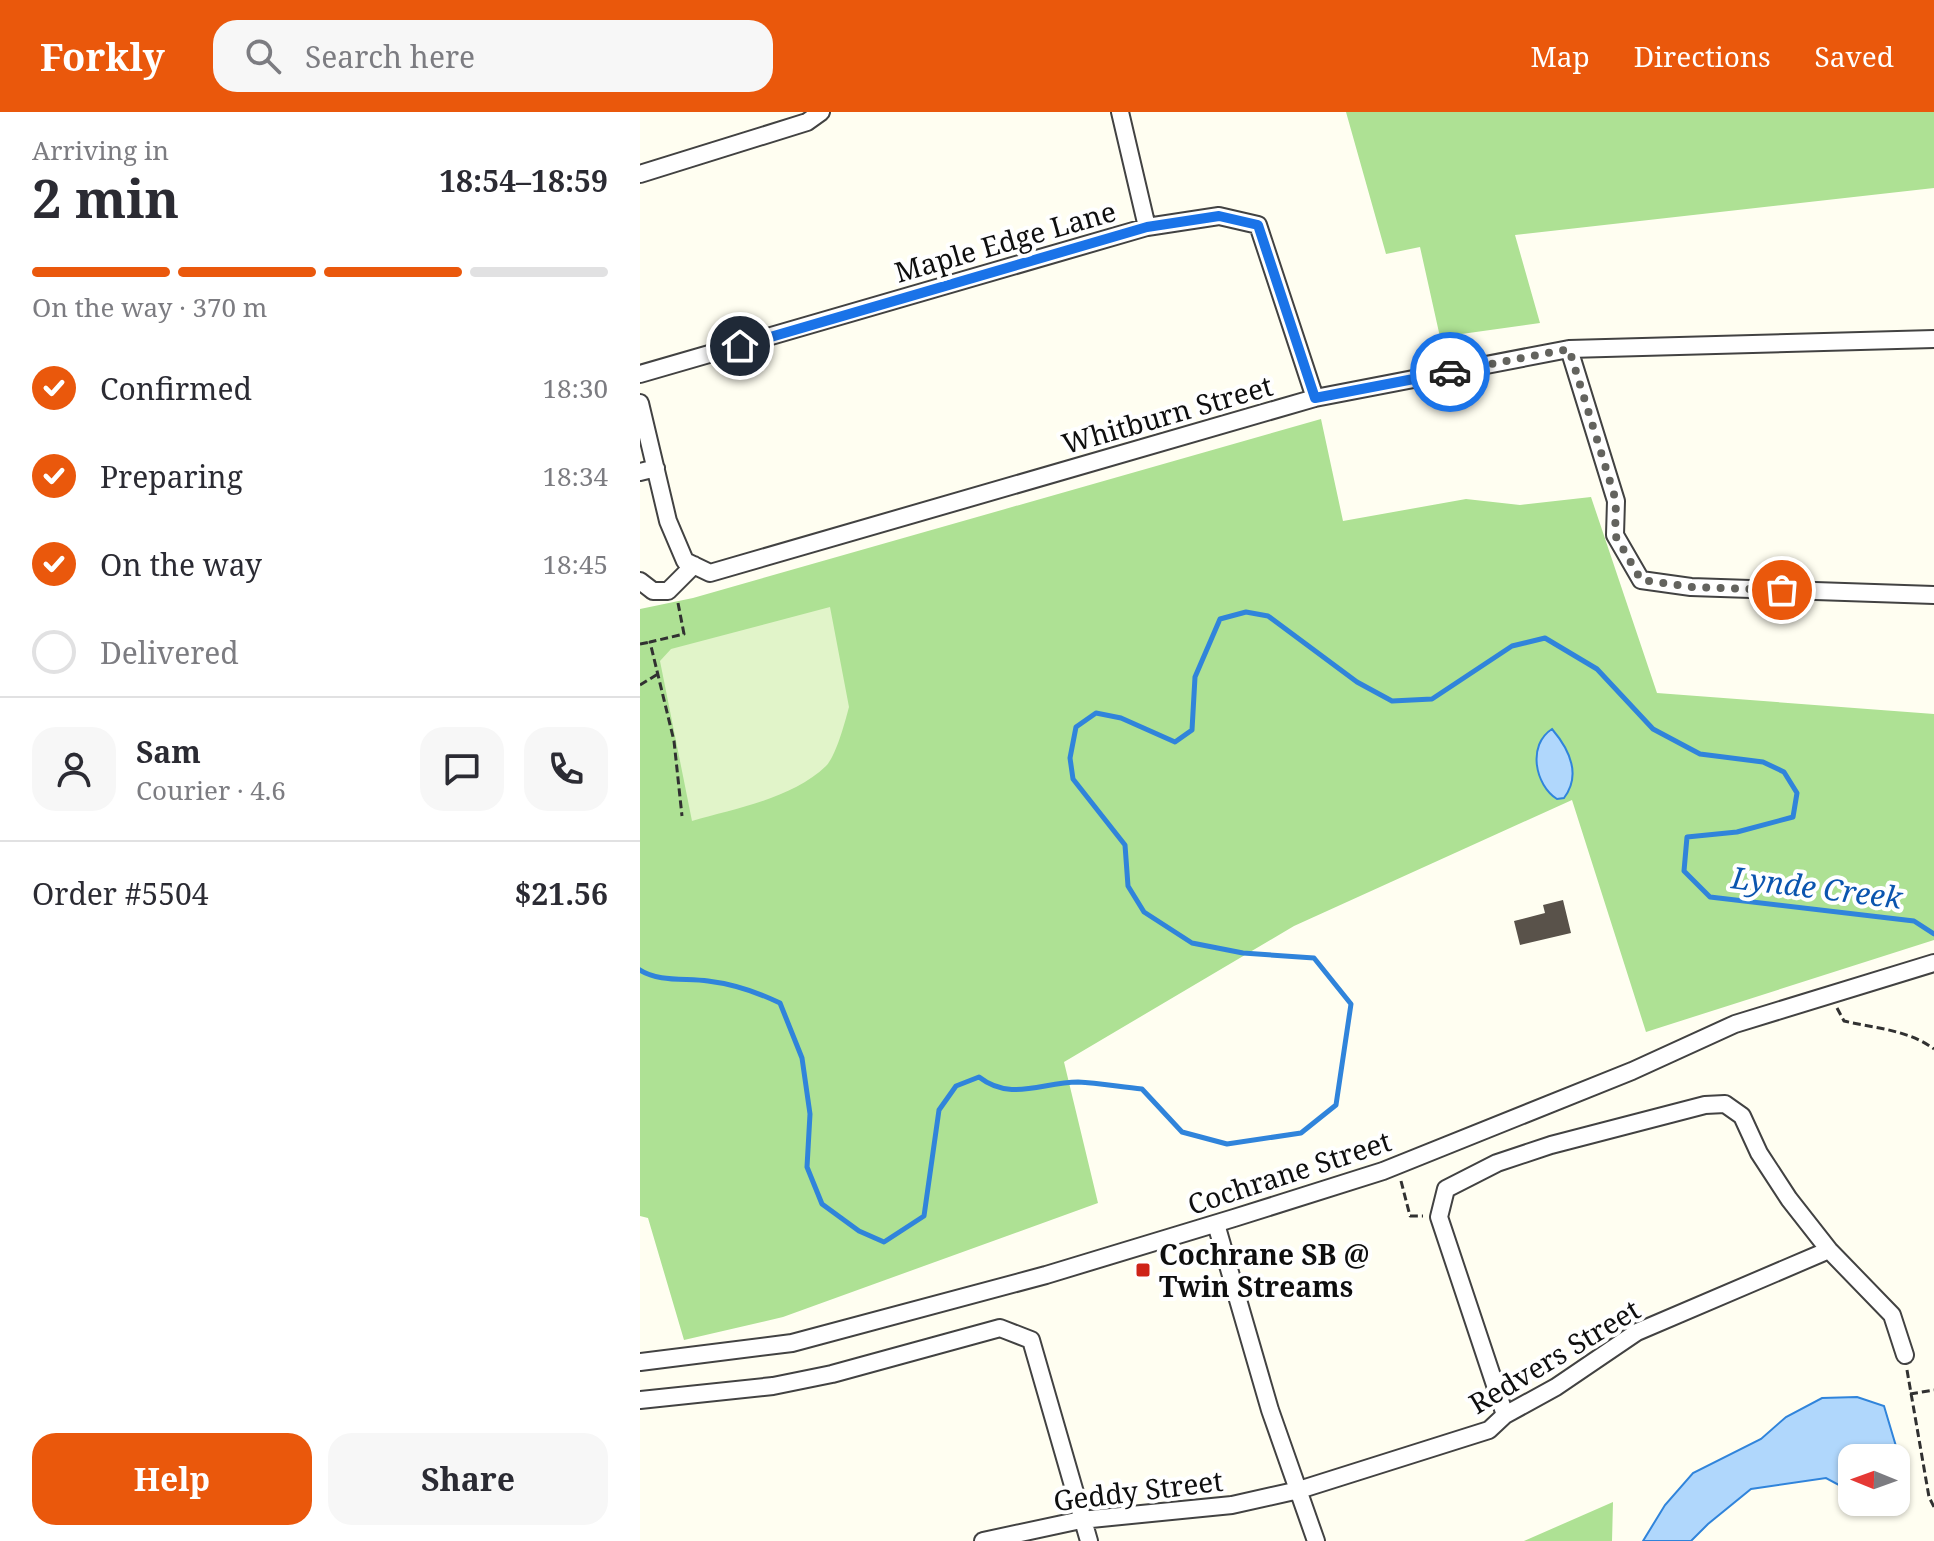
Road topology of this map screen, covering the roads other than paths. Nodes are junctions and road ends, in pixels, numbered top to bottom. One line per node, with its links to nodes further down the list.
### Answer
1 (821, 112): 3 (street)
2 (1120, 112): 4 (street)
3 (640, 174)
4 (1147, 227): 7 (street, Maple Edge Lane); 8 (street, Maple Edge Lane)
5 (1934, 339): 6 (street, Whitburn Street)
6 (1569, 349): 8 (street, Whitburn Street); 13 (street)
7 (640, 374)
8 (1315, 398): 11 (street, Whitburn Street)
9 (640, 403): 10 (street)
10 (648, 470): 11 (street)
11 (694, 565): 12 (street)
12 (640, 581)
13 (1934, 595)
14 (1928, 965): 15 (street, Cochrane Street)
15 (1216, 1224): 18 (street, Cochrane Street); 21 (street)
16 (1829, 1250): 17 (street); 20 (street, Redvers Street); 20 (street)
17 (1905, 1355)
18 (640, 1362)
19 (640, 1400): 22 (street)
20 (1505, 1415): 21 (street, Redvers Street)
21 (1299, 1490): 22 (street, Geddy Street); 25 (street)
22 (1081, 1520): 23 (street, Geddy Street); 24 (street)
23 (983, 1541)
24 (1089, 1541)
25 (1316, 1541)

